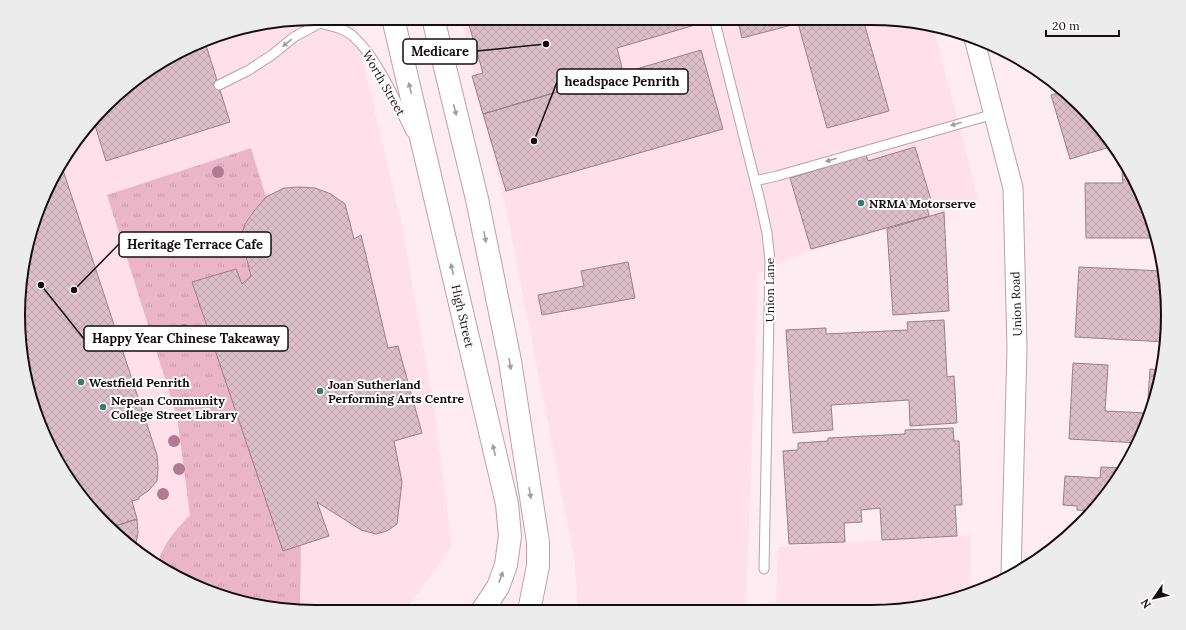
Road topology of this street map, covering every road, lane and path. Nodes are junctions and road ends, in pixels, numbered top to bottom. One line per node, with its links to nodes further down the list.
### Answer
1 (316, 25): 7 (lane, one-way to 7)
2 (329, 25): 9 (lane, Worth Street)
3 (395, 25): 9 (main road, High Street, one-way to 3)
4 (435, 25): 14 (main road, one-way to 14)
5 (716, 25): 10 (lane, Union Lane)
6 (976, 45): 8 (street, Union Road)
7 (219, 85)
8 (994, 114): 10 (lane, one-way to 10); 12 (street, Union Road)
9 (428, 164): 13 (main road, High Street, one-way to 9)
10 (755, 181): 11 (lane, Union Lane)
11 (764, 569)
12 (1011, 569)
13 (486, 605)
14 (531, 605)

